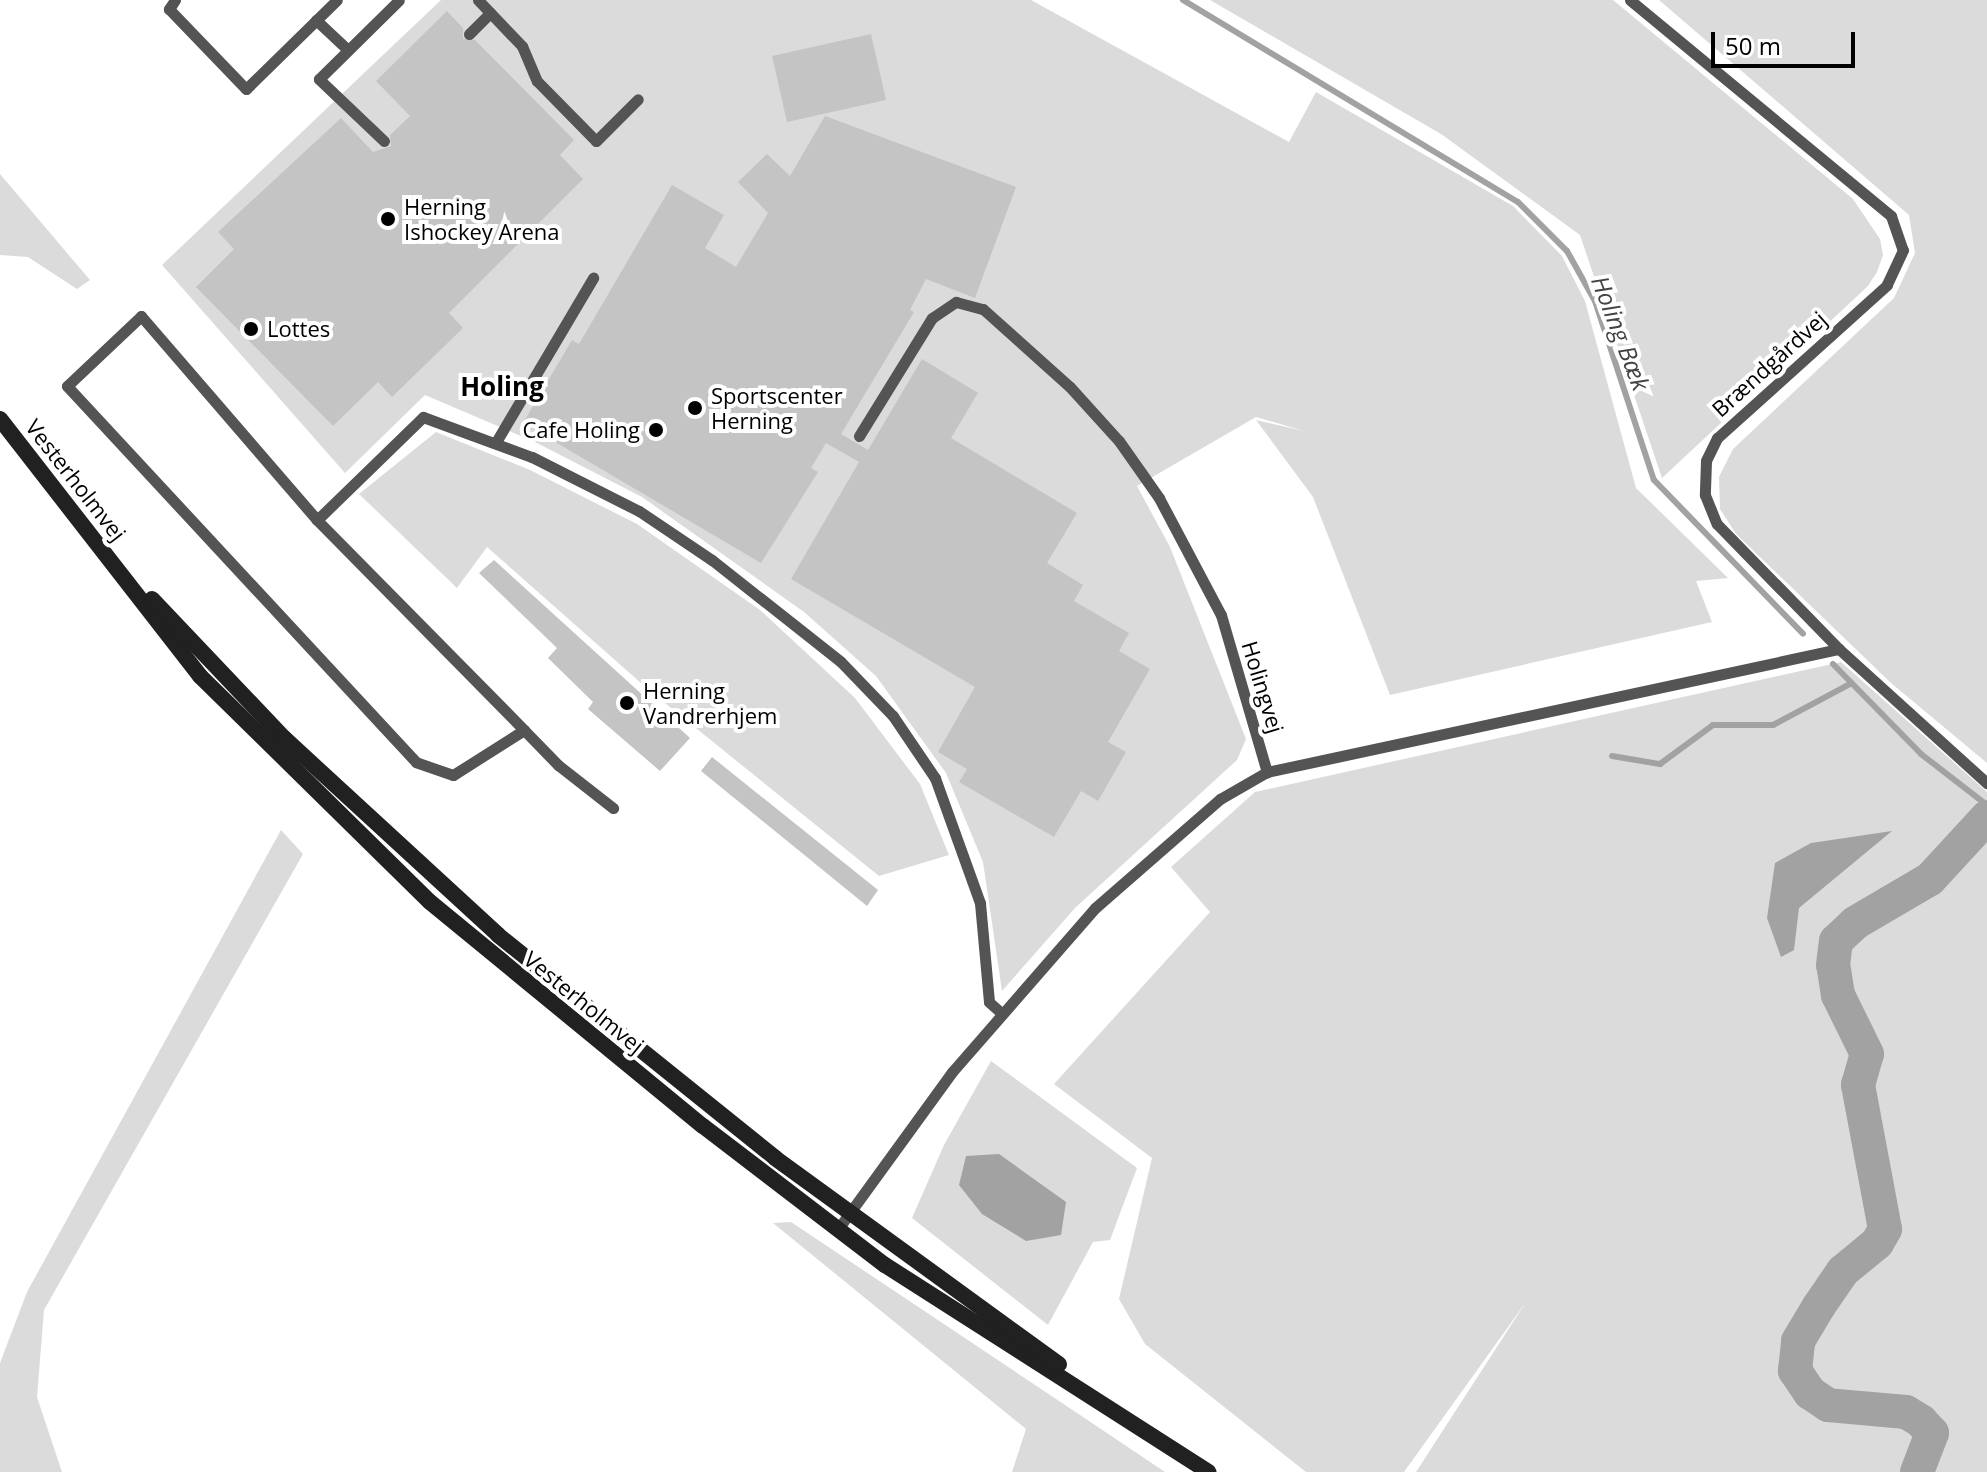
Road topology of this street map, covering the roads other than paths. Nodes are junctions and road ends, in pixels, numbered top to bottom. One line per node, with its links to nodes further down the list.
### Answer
1 (175, 0): 7 (lane)
2 (337, 0): 7 (lane)
3 (399, 0): 9 (lane)
4 (478, 0): 6 (lane)
5 (1630, 0): 18 (lane, Brændgårdvej)
6 (490, 13): 8 (lane); 10 (lane)
7 (316, 20): 9 (lane)
8 (469, 34)
9 (347, 49): 11 (lane)
10 (638, 99)
11 (384, 141)
12 (593, 278): 15 (lane)
13 (0, 419): 17 (street, Vesterholmvej)
14 (859, 436): 20 (lane, Holingvej)
15 (496, 442): 16 (lane); 23 (lane)
16 (317, 520): 19 (lane); 19 (lane)
17 (118, 568): 24 (street, Vesterholmvej); 25 (street, Vesterholmvej)
18 (1839, 649): 20 (lane); 21 (lane, Brændgårdvej)
19 (524, 730): 22 (lane)
20 (1267, 772): 23 (lane)
21 (1986, 782)
22 (613, 808)
23 (1000, 1012): 24 (lane)
24 (850, 1213): 25 (lane); 26 (street, Vesterholmvej)
25 (838, 1229): 26 (street, Vesterholmvej)
26 (1090, 1391): 27 (street, Vesterholmvej)
27 (1209, 1472)

